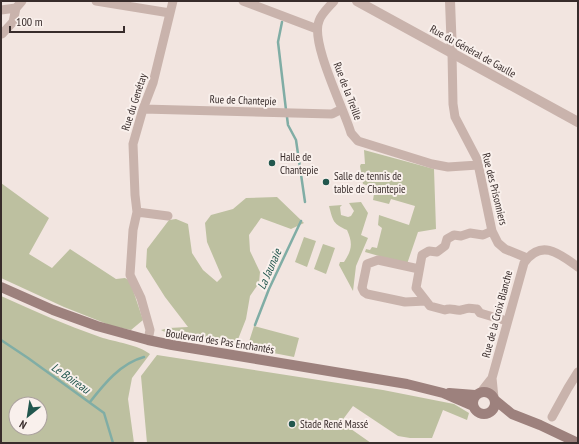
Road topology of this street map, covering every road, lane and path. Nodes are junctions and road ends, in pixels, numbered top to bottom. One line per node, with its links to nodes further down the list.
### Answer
1 (22, 1): 8 (street)
2 (96, 1): 10 (street)
3 (173, 1): 10 (street, Rue du Genétay)
4 (243, 1): 11 (street)
5 (334, 1): 11 (street)
6 (357, 1): 13 (street, Rue du Général de Gaulle)
7 (450, 1): 13 (street)
8 (16, 8): 9 (street); 12 (street)
9 (1, 10)
10 (170, 13): 14 (street, Rue du Genétay)
11 (317, 29): 15 (street, Rue de la Treille)
12 (2, 34)
13 (452, 53): 16 (street, Rue du Général de Gaulle); 17 (street, Rue des Prisonniers)
14 (143, 109): 15 (street, Rue de Chantepie); 18 (street, Rue du Genétay)
15 (342, 109): 17 (street, Rue de la Treille)
16 (578, 122)
17 (478, 165): 20 (street, Rue des Prisonniers)
18 (137, 212): 19 (street); 27 (street, Rue du Genétay)
19 (168, 216)
20 (492, 231): 21 (street, Rue des Prisonniers); 23 (street)
21 (527, 258): 22 (street); 26 (street, Rue de la Croix Blanche)
22 (578, 267)
23 (419, 269): 25 (street); 25 (street)
24 (1, 287): 27 (main road, Boulevard des Pas Enchantés)
25 (426, 301): 26 (street)
26 (508, 321): 29 (street, Rue de la Croix Blanche)
27 (148, 340): 30 (main road, Boulevard des Pas Enchantés)
28 (578, 372): 36 (street)
29 (492, 378): 31 (street, Rue de la Croix Blanche); 32 (street, Rue de la Croix Blanche)
30 (443, 393): 31 (main road, Boulevard des Pas Enchantés); 33 (main road, Boulevard des Pas Enchantés)
31 (478, 394): 32 (main road, Boulevard des Pas Enchantés); 33 (main road)
32 (495, 399): 34 (main road); 35 (main road, Boulevard des Pas Enchantés)
33 (473, 406): 34 (main road, Boulevard des Pas Enchantés)
34 (490, 413): 35 (main road, Boulevard des Pas Enchantés)
35 (512, 414): 37 (main road, Boulevard des Pas Enchantés)
36 (552, 417)
37 (578, 443)

